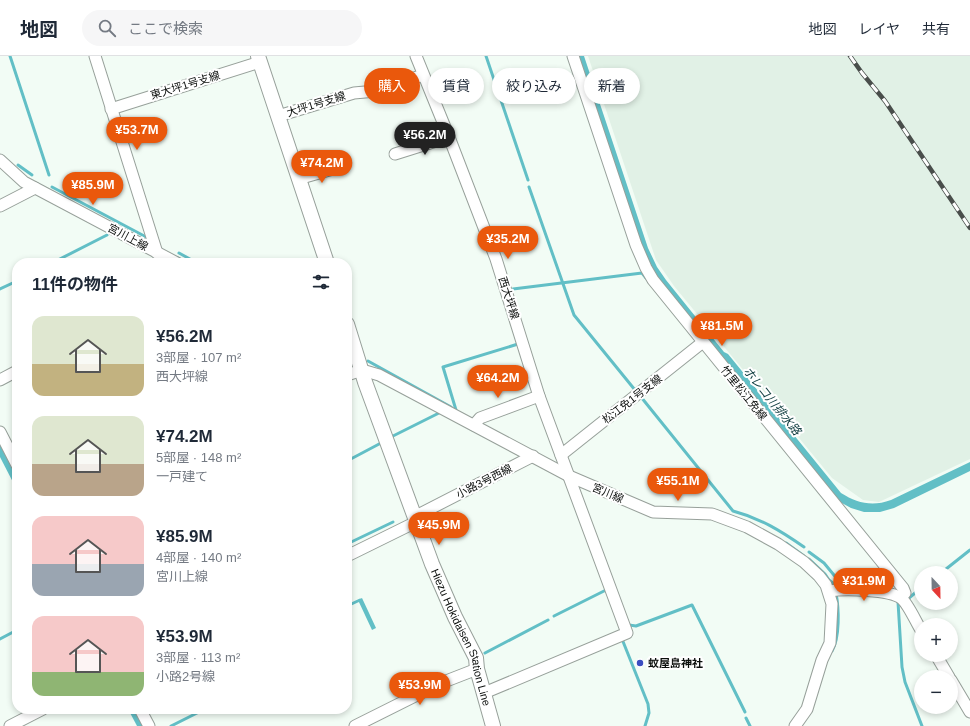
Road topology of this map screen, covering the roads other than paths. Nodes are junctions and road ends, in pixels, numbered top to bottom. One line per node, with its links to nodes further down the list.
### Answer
1 (95, 56): 6 (street)
2 (416, 56): 5 (street, 西大坪線)
3 (573, 56): 19 (street, 竹里松江免線)
4 (259, 59): 6 (street, 東大坪1号支線); 7 (main road)
5 (423, 75): 7 (street, 大坪1号支線); 8 (street, 西大坪線)
6 (111, 109): 15 (street)
7 (278, 116): 12 (main road)
8 (449, 137): 9 (street); 24 (street, 西大坪線)
9 (395, 154)
10 (0, 160): 13 (street, 宮川上線)
11 (340, 167): 12 (street)
12 (298, 179): 17 (main road)
13 (35, 188): 14 (street); 15 (street, 宮川上線)
14 (0, 206)
15 (157, 252): 16 (street, 宮川上線)
16 (168, 258)
17 (325, 258)
18 (352, 339): 20 (main road, Hiezu Hokidaisen Station Line)
19 (703, 342): 28 (street, 松江免1号支線); 34 (street, 竹里松江免線)
20 (362, 370): 21 (street); 25 (street, 宮川線); 31 (main road, Hiezu Hokidaisen Station Line)
21 (352, 373)
22 (12, 374): 23 (street)
23 (0, 380)
24 (539, 396): 25 (street); 28 (street, 西大坪線)
25 (474, 425): 29 (street, 宮川線)
26 (0, 432): 27 (street)
27 (12, 455)
28 (561, 455): 30 (street, 西大坪線)
29 (533, 456): 30 (street, 宮川線); 31 (street, 小路3号西線)
30 (569, 476): 33 (street, 宮川線); 38 (street, 西大坪線)
31 (415, 519): 32 (street, 小路3号西線); 36 (main road, Hiezu Hokidaisen Station Line)
32 (352, 553)
33 (829, 591): 34 (street); 46 (street, 宮川線)
34 (901, 598): 35 (street)
35 (914, 619)
36 (477, 669): 38 (main road, Hiezu Hokidaisen Station Line); 44 (street)
37 (958, 692): 39 (street)
38 (484, 693): 45 (main road, Hiezu Hokidaisen Station Line)
39 (970, 712)
40 (33, 714): 42 (street)
41 (143, 714): 43 (street)
42 (10, 726)
43 (149, 726)
44 (355, 726)
45 (493, 726)
46 (795, 726)

